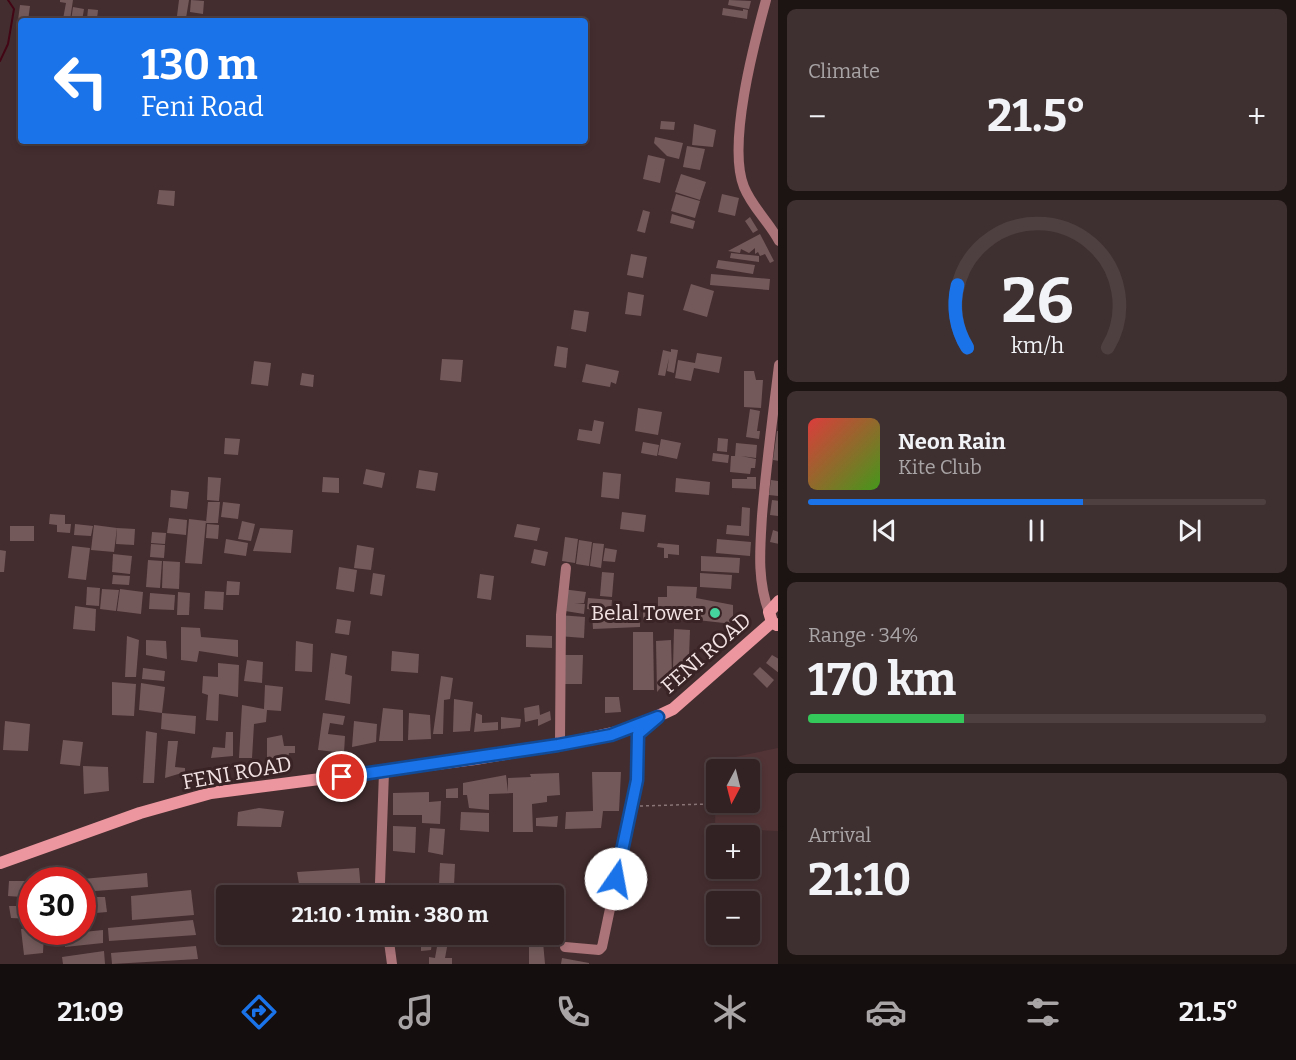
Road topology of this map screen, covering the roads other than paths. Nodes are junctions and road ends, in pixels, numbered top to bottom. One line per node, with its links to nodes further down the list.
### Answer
1 (766, 0): 2 (street)
2 (775, 230): 3 (street)
3 (778, 242)
4 (778, 365): 6 (street)
5 (566, 568): 8 (street)
6 (775, 611): 7 (main road, FENI ROAD); 8 (main road)
7 (658, 717): 9 (main road, FENI ROAD); 13 (street)
8 (560, 740): 10 (main road)
9 (384, 772): 10 (main road, FENI ROAD); 11 (street)
10 (0, 861)
11 (380, 885)
12 (389, 945): 14 (street)
13 (565, 947)
14 (392, 964)

